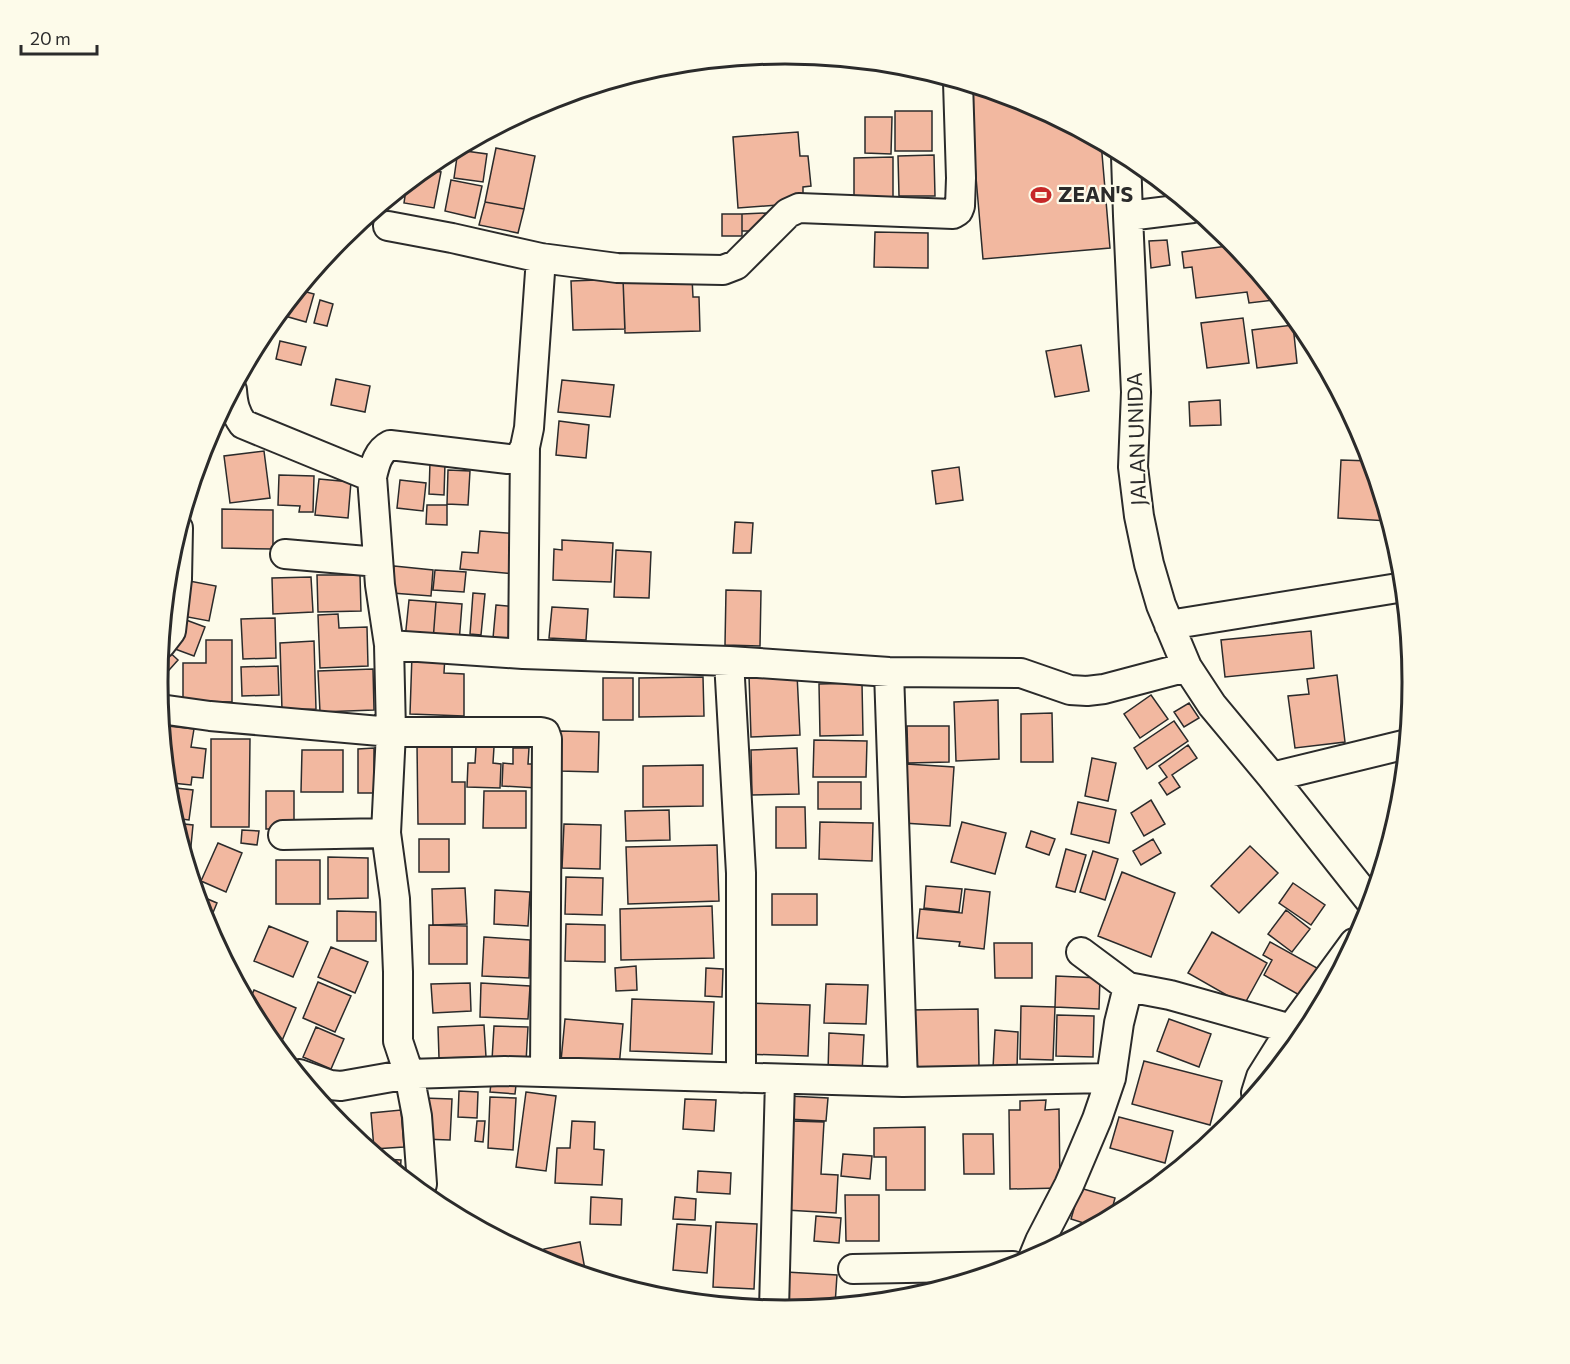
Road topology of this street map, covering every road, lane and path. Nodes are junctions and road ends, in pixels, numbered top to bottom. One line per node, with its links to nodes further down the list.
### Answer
1 (958, 90): 6 (street)
2 (1126, 168): 4 (street, JALAN UNIDA)
3 (1182, 209): 4 (street)
4 (1128, 216): 14 (street, JALAN UNIDA)
5 (388, 226): 6 (street)
6 (541, 258): 8 (street)
7 (234, 403): 9 (street)
8 (525, 447): 9 (street); 17 (street)
9 (372, 477): 11 (street)
10 (285, 554): 11 (street)
11 (378, 562): 16 (street)
12 (177, 574): 15 (street)
13 (1395, 588): 14 (street)
14 (1169, 625): 19 (street, JALAN UNIDA)
15 (170, 632)
16 (389, 645): 17 (street); 22 (street)
17 (523, 654): 18 (street)
18 (729, 662): 20 (street); 35 (street)
19 (1186, 667): 20 (street); 24 (street, JALAN UNIDA)
20 (889, 672): 39 (street)
21 (168, 710): 22 (street)
22 (390, 732): 25 (street); 33 (street)
23 (1399, 746): 24 (street)
24 (1272, 777): 27 (street, JALAN UNIDA)
25 (386, 834): 26 (street); 34 (street)
26 (283, 835)
27 (1365, 894)
28 (1081, 952): 30 (street)
29 (1323, 985): 31 (street)
30 (1128, 987): 31 (street); 36 (street)
31 (1291, 1029): 32 (street)
32 (1267, 1068)
33 (545, 1072): 34 (street); 35 (street)
34 (409, 1074): 37 (street); 40 (street)
35 (741, 1078): 38 (street)
36 (1111, 1078): 39 (street); 41 (street)
37 (312, 1079)
38 (780, 1080): 39 (street); 44 (street)
39 (903, 1082)
40 (422, 1181)
41 (1040, 1244)
42 (984, 1267): 43 (street)
43 (853, 1269)
44 (774, 1299)

